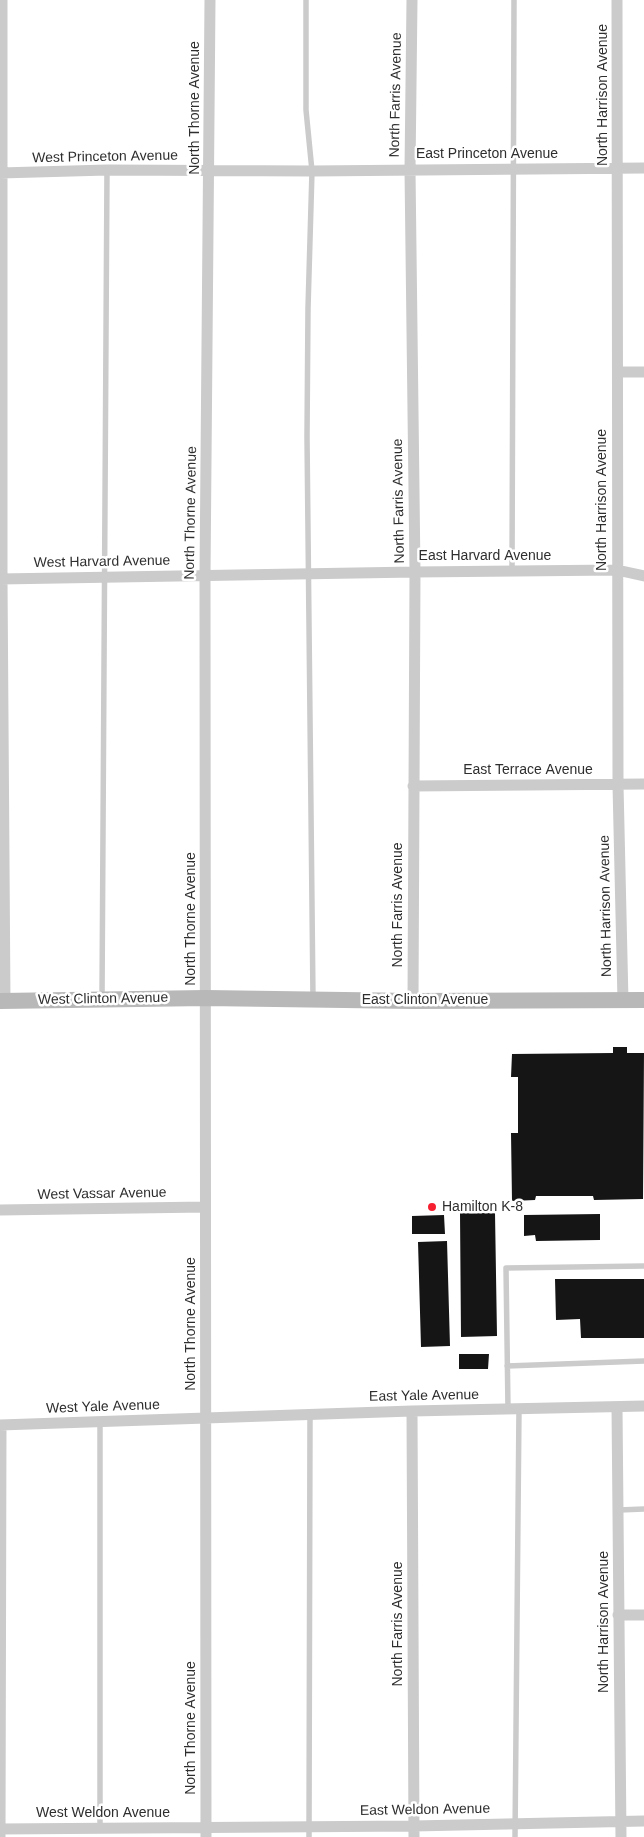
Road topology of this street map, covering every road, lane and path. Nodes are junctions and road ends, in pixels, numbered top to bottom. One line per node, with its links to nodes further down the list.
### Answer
1 (2, 0): 14 (street)
2 (210, 0): 12 (street, North Thorne Avenue)
3 (306, 0): 13 (lane)
4 (412, 0): 11 (street, North Farris Avenue)
5 (514, 0): 9 (lane)
6 (617, 0): 7 (street, North Harrison Avenue)
7 (618, 168): 8 (street, East Princeton Avenue); 9 (street, East Princeton Avenue); 15 (street, North Harrison Avenue)
8 (644, 168)
9 (514, 169): 11 (street, East Princeton Avenue); 18 (lane)
10 (107, 170): 12 (street, West Princeton Avenue); 14 (street, West Princeton Avenue); 23 (lane)
11 (410, 170): 13 (street, East Princeton Avenue); 19 (street, North Farris Avenue)
12 (210, 171): 13 (street, East Princeton Avenue); 21 (street, North Thorne Avenue)
13 (312, 171): 20 (lane)
14 (1, 173): 24 (street)
15 (618, 372): 16 (street); 17 (street, North Harrison Avenue)
16 (644, 372)
17 (617, 570): 18 (street, East Harvard Avenue); 22 (street, East Harvard Avenue); 26 (street, North Harrison Avenue)
18 (512, 571): 19 (street, East Harvard Avenue)
19 (415, 572): 20 (street, East Harvard Avenue); 27 (street, North Farris Avenue)
20 (309, 573): 21 (street, East Harvard Avenue); 29 (lane)
21 (205, 575): 23 (street, West Harvard Avenue); 28 (street, North Thorne Avenue)
22 (644, 576)
23 (104, 577): 24 (street, West Harvard Avenue); 30 (lane)
24 (1, 580): 33 (street)
25 (644, 784): 26 (street, East Terrace Avenue)
26 (618, 785): 27 (street, East Terrace Avenue); 31 (street, North Harrison Avenue)
27 (413, 786): 34 (street, North Farris Avenue)
28 (206, 998): 29 (main road, East Clinton Avenue); 30 (main road, West Clinton Avenue); 35 (street, North Thorne Avenue)
29 (313, 998): 34 (main road, East Clinton Avenue)
30 (102, 999): 33 (main road, West Clinton Avenue)
31 (623, 1000): 32 (main road, East Clinton Avenue); 34 (main road, East Clinton Avenue)
32 (644, 1000)
33 (2, 1001)
34 (413, 1001)
35 (205, 1207): 36 (street, West Vassar Avenue); 45 (street, North Thorne Avenue)
36 (0, 1210)
37 (644, 1266): 39 (lane)
38 (644, 1361): 39 (lane)
39 (507, 1366): 42 (lane)
40 (644, 1406): 41 (street, East Yale Avenue)
41 (617, 1407): 42 (street, East Yale Avenue); 49 (street, North Harrison Avenue)
42 (513, 1409): 43 (street, East Yale Avenue); 54 (lane)
43 (412, 1411): 44 (street, East Yale Avenue); 57 (street, North Farris Avenue)
44 (310, 1414): 45 (street, East Yale Avenue); 59 (lane)
45 (206, 1419): 46 (street, West Yale Avenue); 58 (street, North Thorne Avenue)
46 (100, 1422): 47 (street, West Yale Avenue); 56 (lane)
47 (1, 1424): 55 (street)
48 (644, 1509): 49 (lane)
49 (619, 1510): 50 (street, North Harrison Avenue)
50 (618, 1615): 51 (street); 52 (street, North Harrison Avenue)
51 (644, 1615)
52 (621, 1821): 53 (street, East Weldon Avenue); 54 (street, East Weldon Avenue); 62 (street, North Harrison Avenue)
53 (644, 1821)
54 (515, 1824): 57 (street, East Weldon Avenue); 61 (lane)
55 (0, 1829): 56 (street, West Weldon Avenue); 60 (street)
56 (101, 1831): 58 (street, West Weldon Avenue)
57 (414, 1831): 59 (street, East Weldon Avenue)
58 (206, 1832): 59 (street, East Weldon Avenue)
59 (310, 1832)
60 (0, 1837)
61 (515, 1837)
62 (621, 1837)

